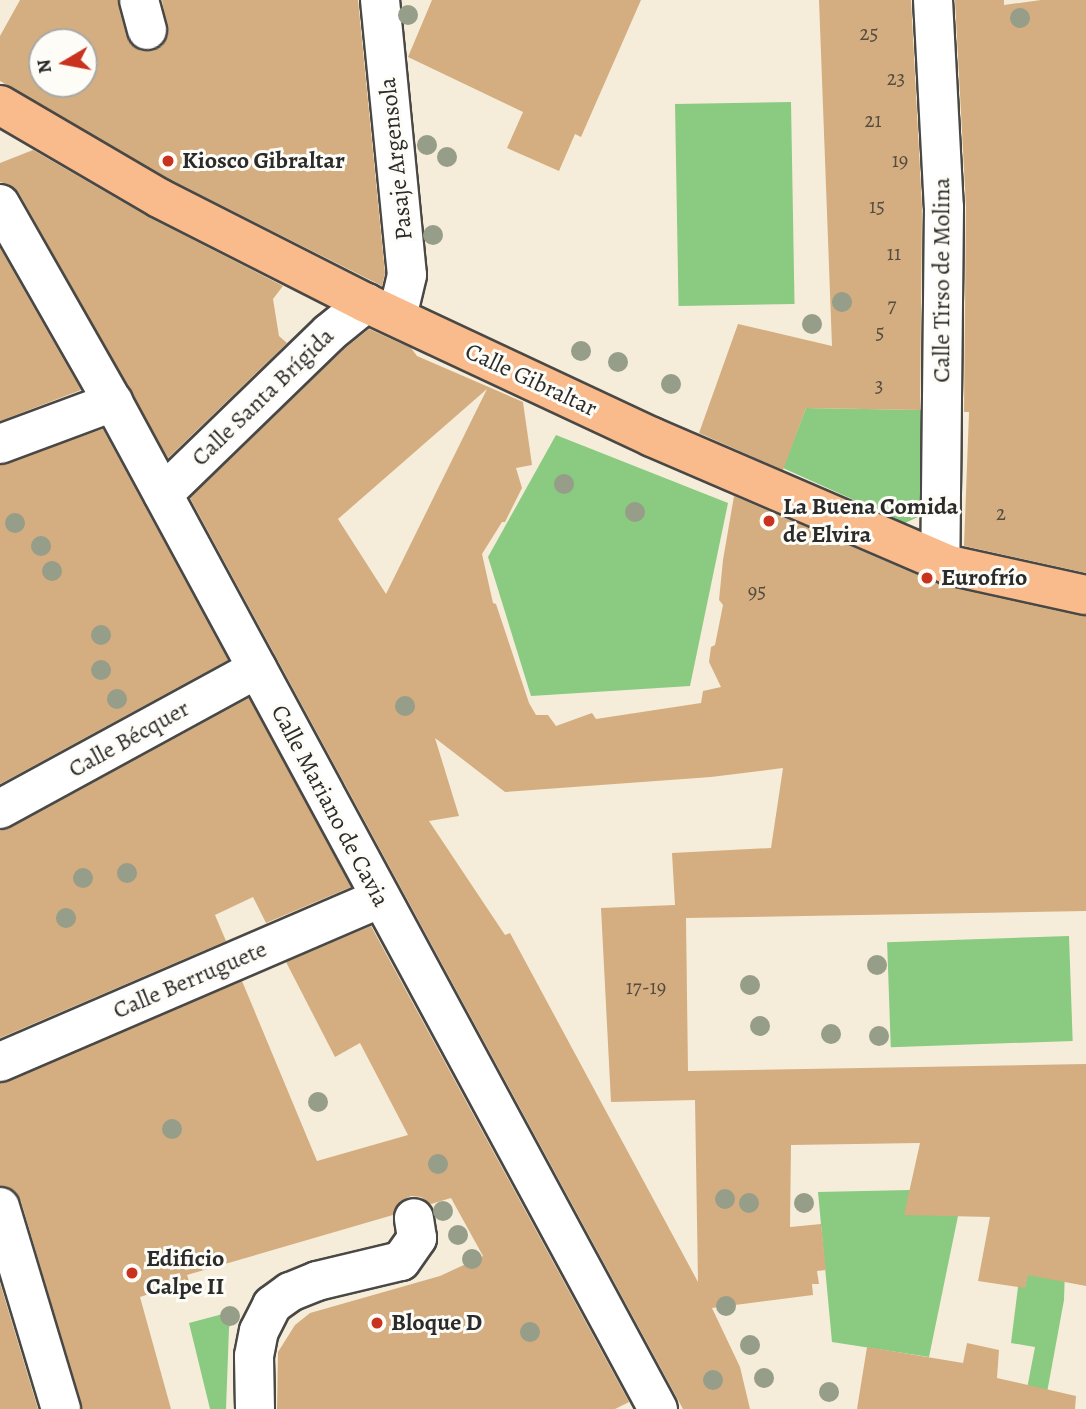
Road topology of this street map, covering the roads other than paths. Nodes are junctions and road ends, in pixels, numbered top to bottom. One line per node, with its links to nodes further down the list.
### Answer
1 (380, 0): 5 (street, Pasaje Argensola)
2 (933, 0): 9 (street, Calle Tirso de Molina)
3 (0, 105): 5 (main road, Calle Gibraltar)
4 (0, 204): 6 (street, Calle Mariano de Cavia)
5 (382, 310): 8 (street, Calle Santa Brígida); 9 (main road, Calle Gibraltar)
6 (113, 402): 7 (street); 8 (street, Calle Mariano de Cavia)
7 (0, 444)
8 (163, 494): 11 (street, Calle Mariano de Cavia)
9 (940, 561): 10 (main road, Calle Gibraltar)
10 (1086, 595)
11 (257, 669): 12 (street, Calle Bécquer); 13 (street, Calle Mariano de Cavia)
12 (0, 809)
13 (380, 898): 14 (street, Calle Berruguete); 19 (street, Calle Mariano de Cavia)
14 (0, 1062)
15 (0, 1207): 17 (street)
16 (414, 1218): 18 (street)
17 (61, 1409)
18 (255, 1409)
19 (658, 1409)

